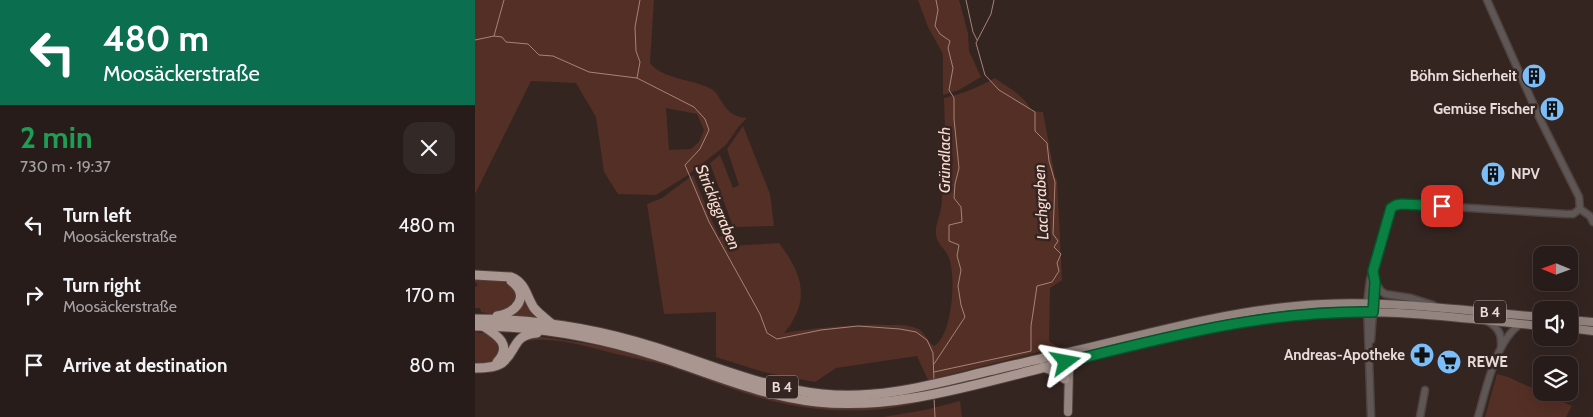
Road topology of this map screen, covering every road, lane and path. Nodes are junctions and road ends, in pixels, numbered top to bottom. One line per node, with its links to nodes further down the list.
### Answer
1 (1487, 0): 2 (street)
2 (1580, 209): 3 (street); 4 (street)
3 (1593, 222)
4 (1373, 271): 7 (street); 8 (street)
5 (475, 275): 6 (highway)
6 (501, 277): 15 (highway); 18 (highway)
7 (1375, 282): 8 (street); 9 (street, B 4)
8 (1370, 303): 9 (main road, B 4); 10 (street); 22 (main road, B 4)
9 (1439, 307): 11 (main road, B 4)
10 (1370, 312): 12 (main road, B 4); 22 (main road, B 4); 30 (street)
11 (1533, 316)
12 (1487, 321): 16 (main road, B 4); 21 (street)
13 (1578, 321): 14 (main road)
14 (1593, 322)
15 (479, 323): 18 (highway, B 4); 23 (highway)
16 (1521, 324): 17 (main road, B 4); 21 (street)
17 (1533, 325)
18 (554, 328): 23 (highway, B 4); 27 (highway, B 4)
19 (1578, 329): 20 (main road)
20 (1593, 330)
21 (1501, 348): 32 (street)
22 (1065, 357): 24 (highway, B 4); 26 (main road); 27 (highway, B 4); 29 (main road)
23 (491, 367): 25 (highway)
24 (1043, 367): 26 (highway); 27 (highway, B 4)
25 (475, 368)
26 (1065, 379): 29 (main road)
27 (939, 388)
28 (1425, 390): 31 (street)
29 (1068, 415)
30 (1371, 417)
31 (1420, 417)
32 (1478, 417)

